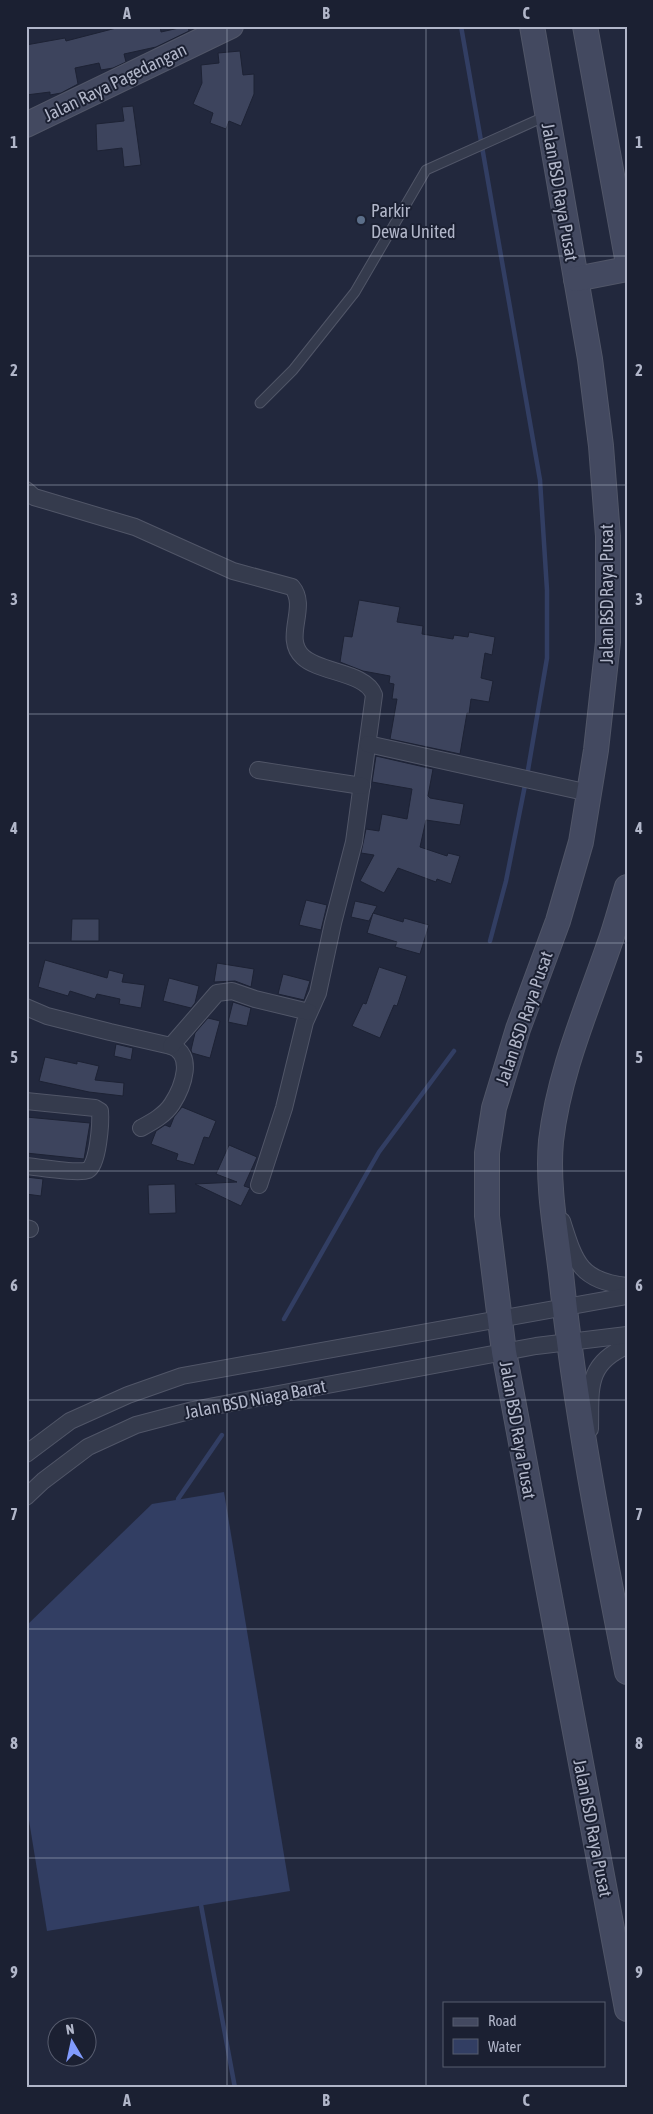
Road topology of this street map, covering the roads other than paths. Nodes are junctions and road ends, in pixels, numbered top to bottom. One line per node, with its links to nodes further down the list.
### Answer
1 (231, 26): 5 (main road, Jalan Raya Pagedangan)
2 (532, 26): 4 (main road, Jalan BSD Raya Pusat)
3 (585, 26): 6 (main road)
4 (546, 116): 8 (main road, Jalan BSD Raya Pusat); 9 (lane)
5 (26, 125)
6 (627, 258)
7 (627, 269): 8 (main road)
8 (576, 279): 14 (main road, Jalan BSD Raya Pusat)
9 (260, 403)
10 (26, 490): 11 (street)
11 (368, 744): 13 (street); 14 (street)
12 (258, 770): 13 (street)
13 (362, 786): 17 (street)
14 (589, 793): 27 (main road, Jalan BSD Raya Pusat)
15 (627, 886): 23 (main road)
16 (26, 1007): 18 (street)
17 (309, 1012): 18 (street); 22 (street)
18 (171, 1046): 20 (street)
19 (26, 1101): 21 (street)
20 (141, 1128)
21 (26, 1166)
22 (259, 1185)
23 (551, 1185): 24 (street); 26 (main road)
24 (627, 1286)
25 (627, 1296): 26 (street, Jalan BSD Niaga Barat)
26 (564, 1308): 27 (street, Jalan BSD Niaga Barat); 29 (main road)
27 (499, 1319): 31 (main road, Jalan BSD Raya Pusat); 32 (street, Jalan BSD Niaga Barat)
28 (627, 1335): 29 (street, Jalan BSD Niaga Barat)
29 (568, 1342): 31 (street, Jalan BSD Niaga Barat); 33 (main road)
30 (627, 1346): 33 (street)
31 (504, 1352): 34 (street, Jalan BSD Niaga Barat); 36 (main road, Jalan BSD Raya Pusat)
32 (26, 1454)
33 (590, 1481): 35 (main road)
34 (26, 1497)
35 (627, 1672)
36 (627, 2009)

